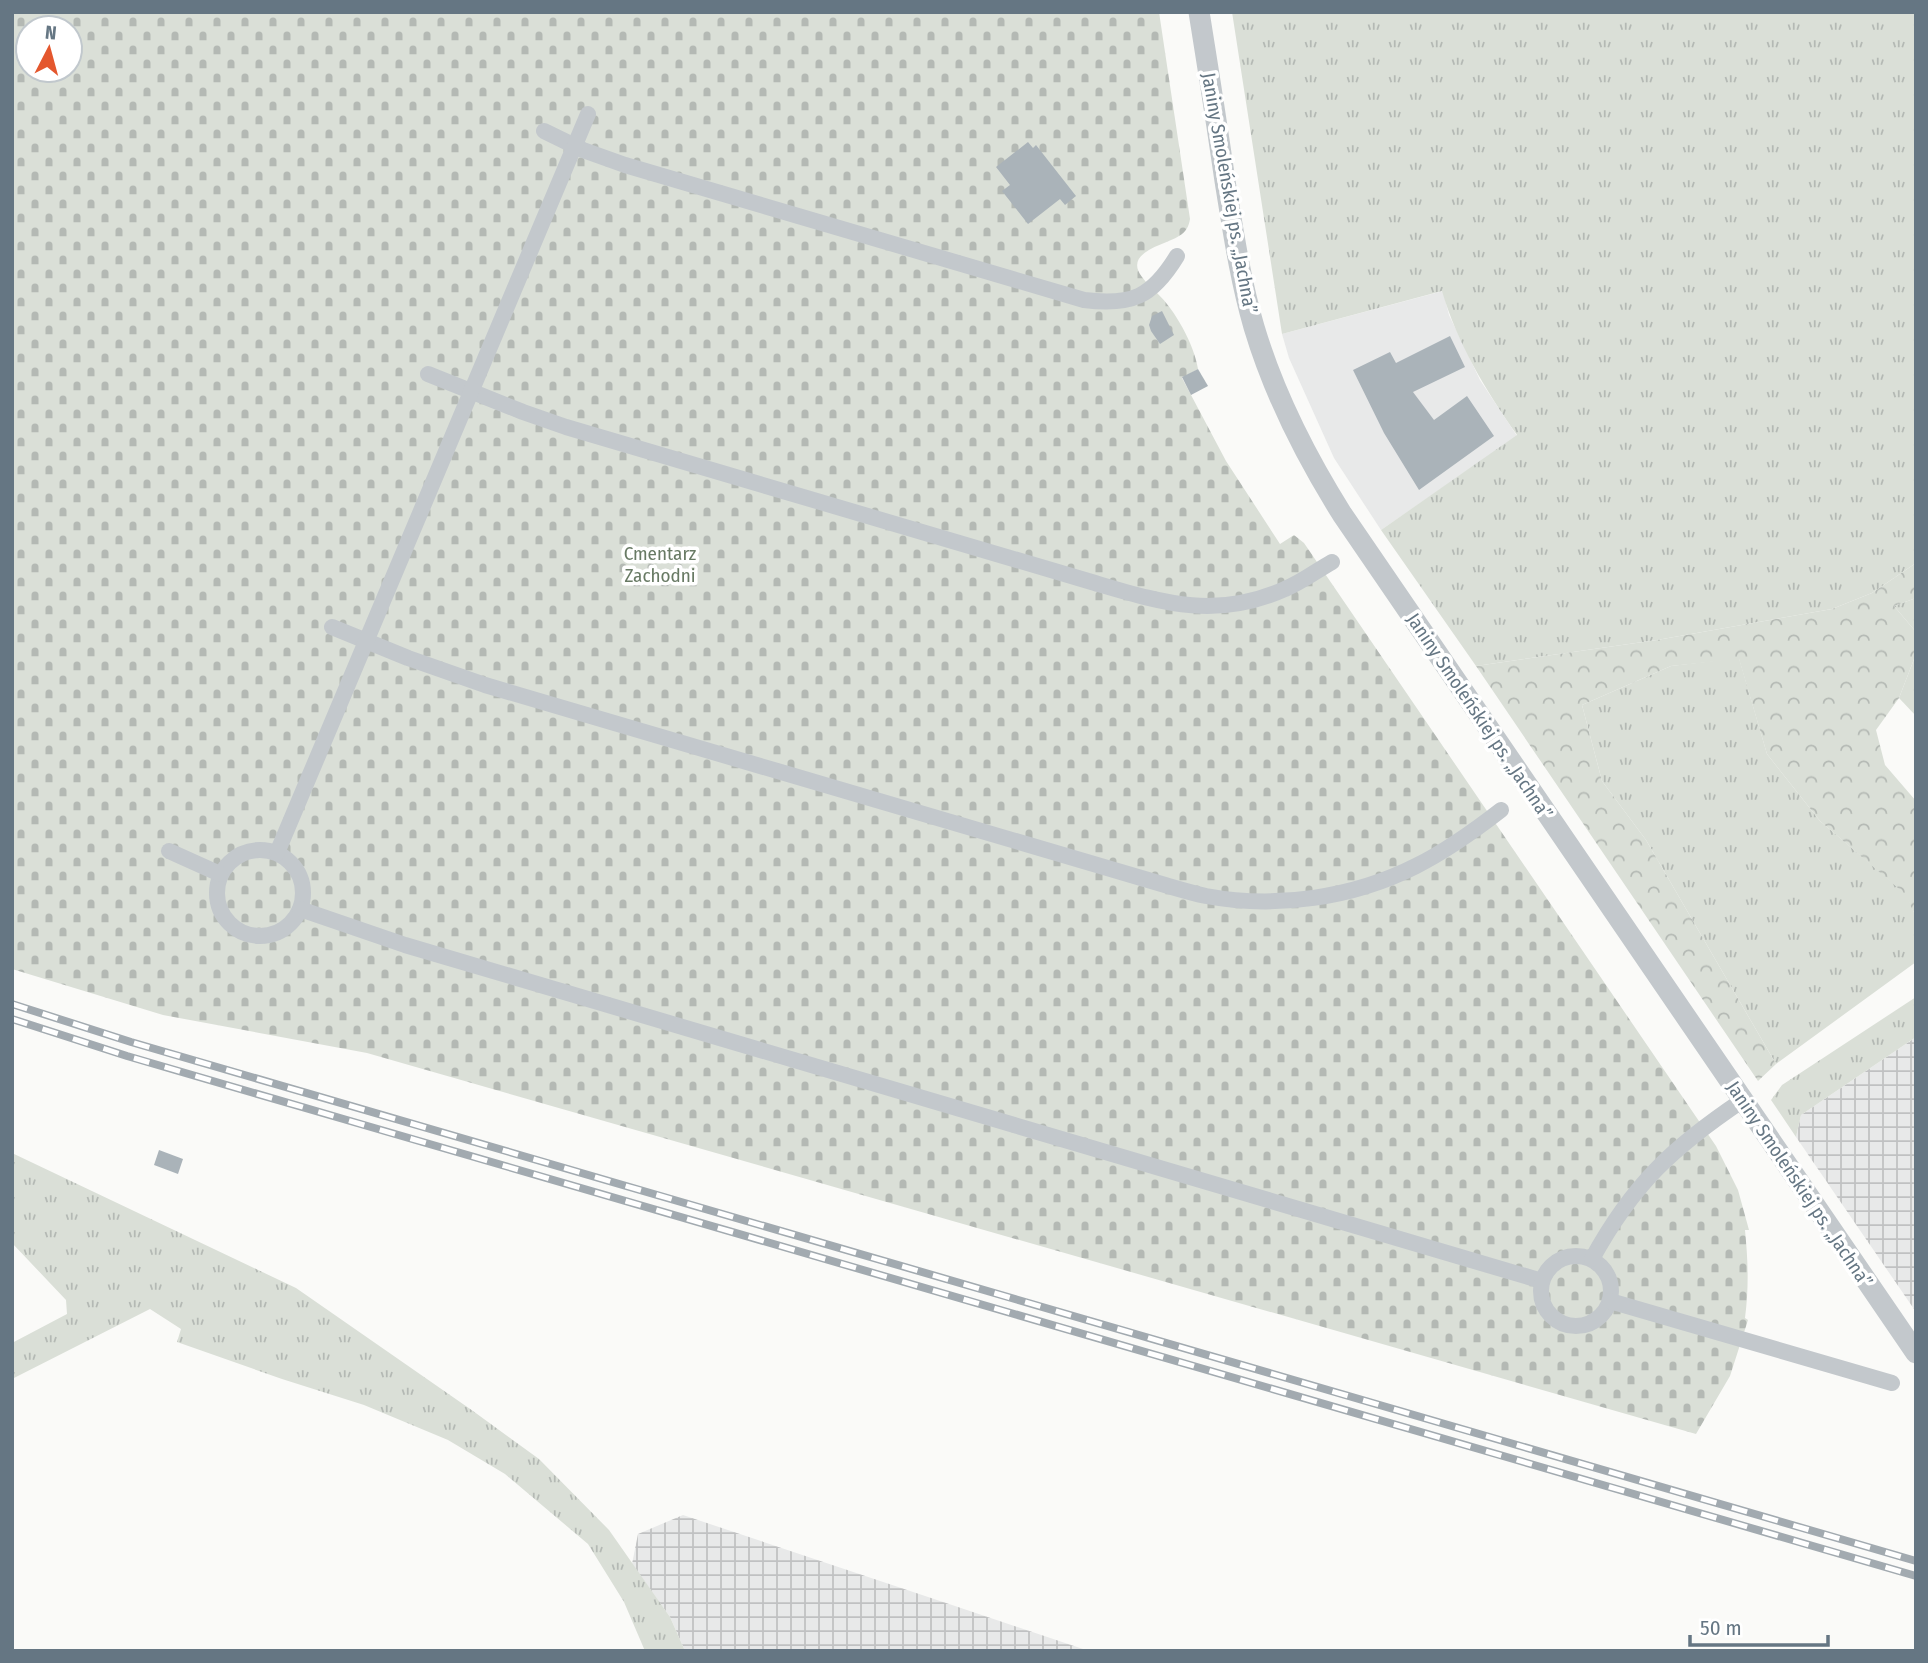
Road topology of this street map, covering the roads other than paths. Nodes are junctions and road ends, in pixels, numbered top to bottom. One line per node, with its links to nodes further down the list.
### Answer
1 (1199, 12): 16 (street, Janiny Smoleńskiej ps. „Jachna”)
2 (588, 114): 4 (street)
3 (544, 131): 4 (street)
4 (575, 146): 5 (street); 7 (street)
5 (1177, 257)
6 (428, 374): 7 (street)
7 (471, 392): 8 (street); 10 (street)
8 (1332, 562)
9 (332, 627): 10 (street)
10 (367, 641): 11 (street); 13 (street)
11 (1502, 810)
12 (169, 851): 14 (street)
13 (277, 853): 14 (street); 15 (street)
14 (220, 874): 15 (street)
15 (300, 909): 18 (street)
16 (1743, 1100): 17 (street); 20 (street, Janiny Smoleńskiej ps. „Jachna”)
17 (1592, 1259): 18 (street); 19 (street)
18 (1542, 1281): 19 (street)
19 (1610, 1301): 21 (street)
20 (1916, 1353)
21 (1892, 1383)

